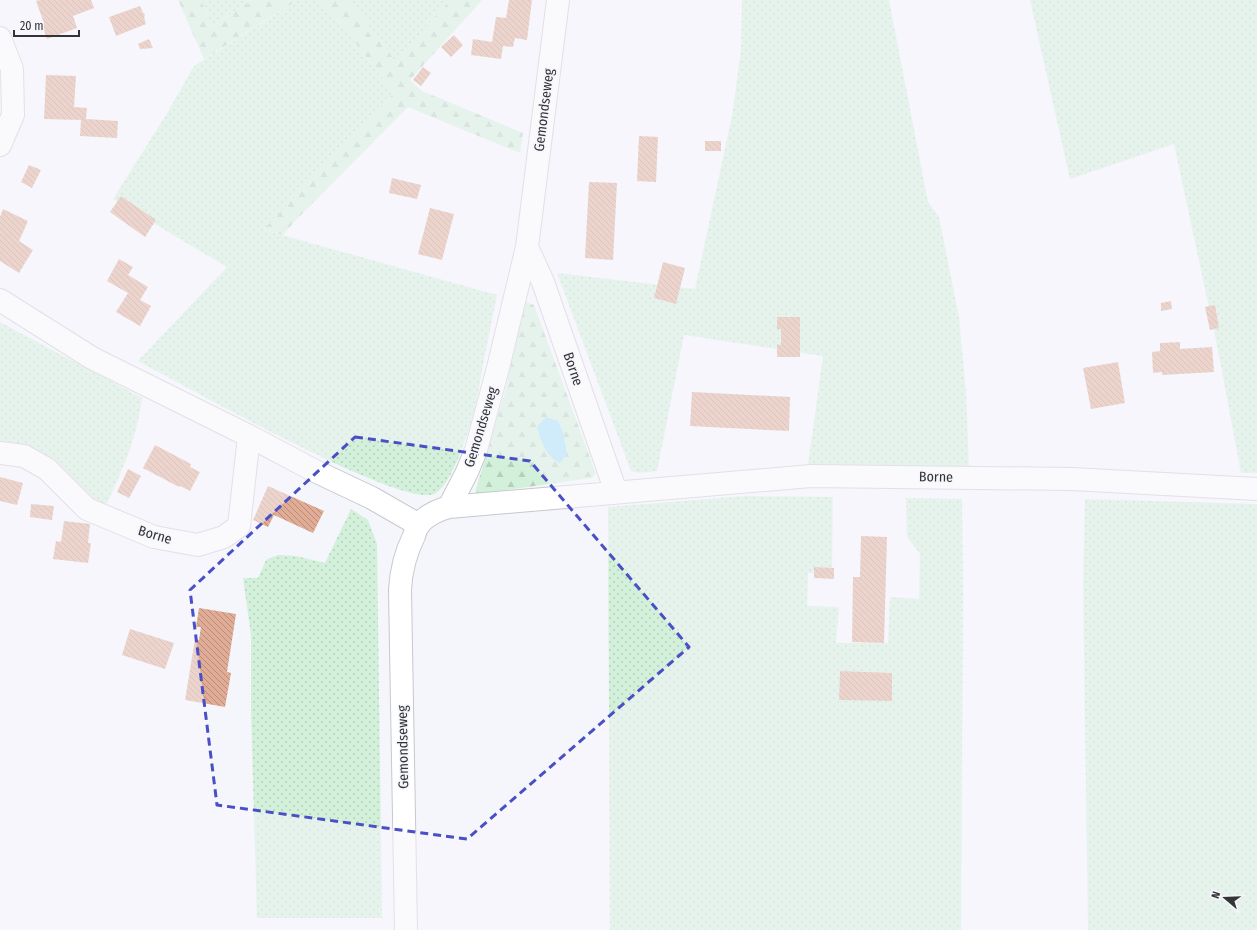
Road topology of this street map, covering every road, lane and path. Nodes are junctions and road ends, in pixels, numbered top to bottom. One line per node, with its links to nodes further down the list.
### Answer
1 (558, 0): 4 (street, Gemondseweg)
2 (0, 38): 3 (street)
3 (0, 145)
4 (527, 247): 9 (street, Borne); 10 (street, Gemondseweg)
5 (0, 300): 6 (street)
6 (249, 436): 7 (street, Borne); 11 (street)
7 (0, 453)
8 (1257, 489): 9 (street, Borne)
9 (616, 492): 10 (street, Borne)
10 (449, 507): 11 (street, Gemondseweg)
11 (419, 525): 12 (street, Gemondseweg)
12 (406, 930)

